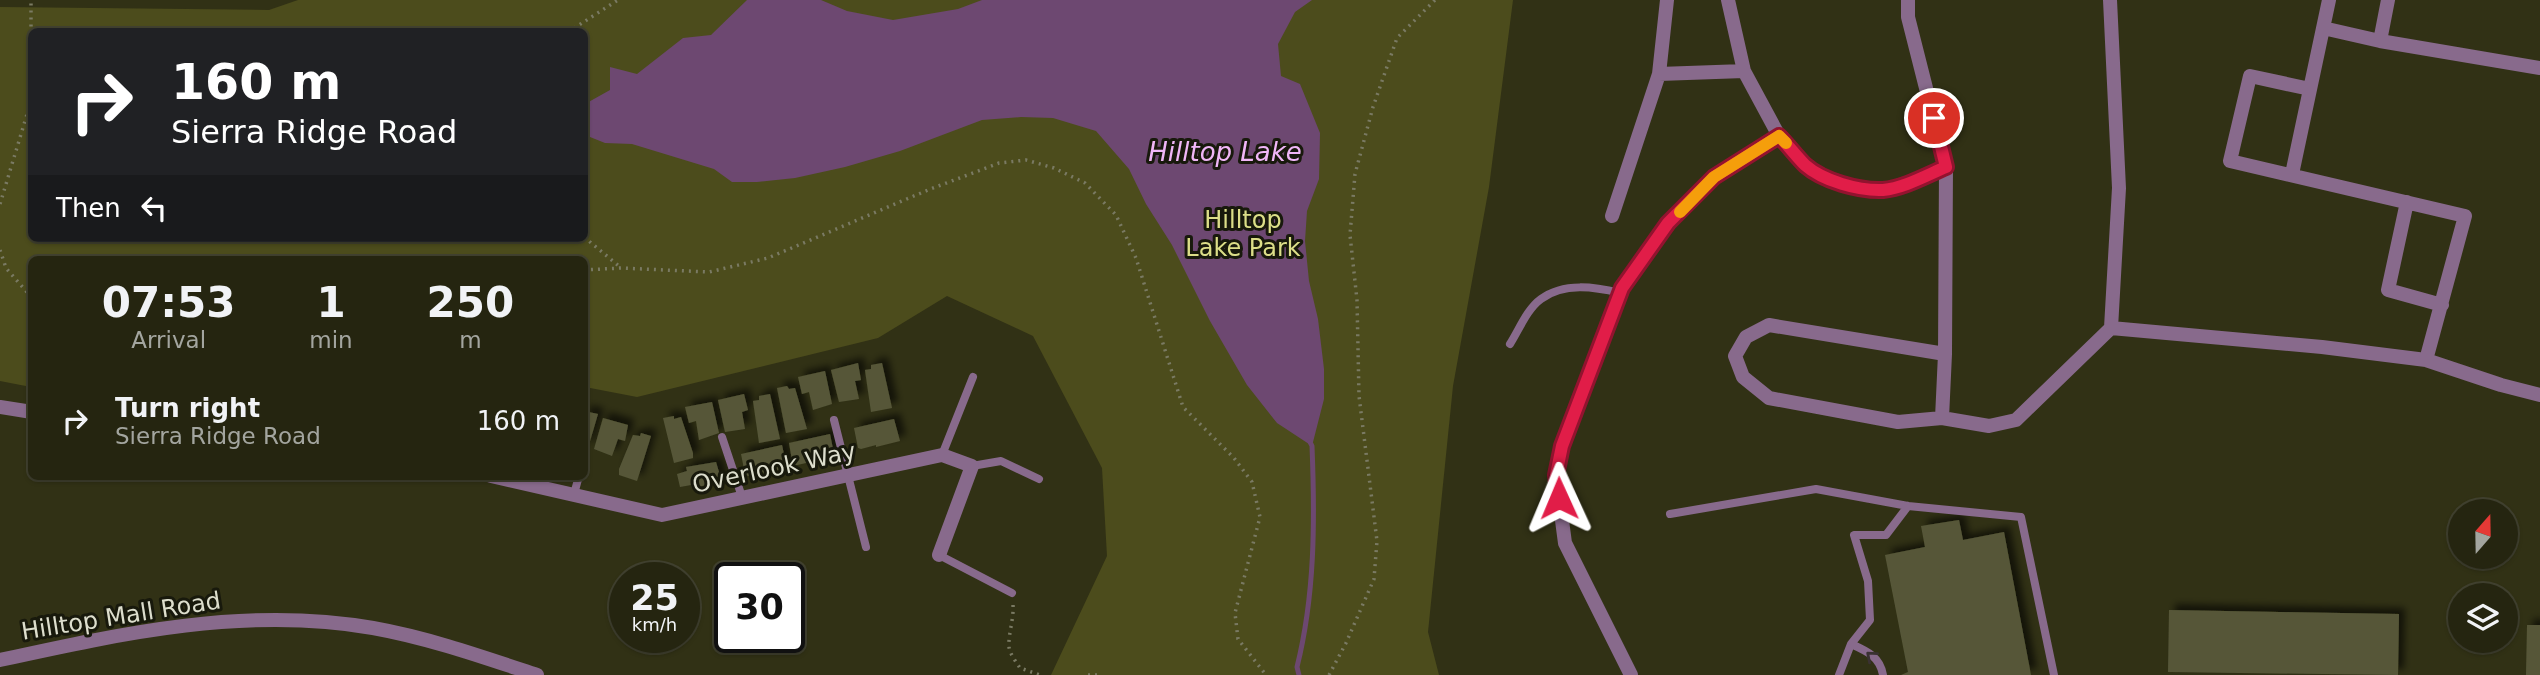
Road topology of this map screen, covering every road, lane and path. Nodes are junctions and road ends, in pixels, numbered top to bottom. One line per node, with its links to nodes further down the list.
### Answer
1 (31, 0): 10 (path)
2 (618, 0): 11 (path)
3 (1435, 0): 63 (path)
4 (1667, 0): 16 (street)
5 (1728, 0): 15 (street)
6 (1908, 0): 20 (street)
7 (2110, 0): 32 (street)
8 (2329, 0): 12 (street)
9 (2388, 0): 13 (street)
10 (31, 28)
11 (574, 28)
12 (2323, 28): 13 (street); 17 (street)
13 (2380, 41): 14 (street)
14 (2540, 68)
15 (1744, 71): 16 (street); 19 (street)
16 (1659, 74): 24 (street)
17 (2309, 89): 21 (street); 21 (street)
18 (28, 111): 23 (path)
19 (1779, 136): 20 (street); 30 (street)
20 (1946, 167): 34 (street)
21 (2292, 174): 22 (street)
22 (2407, 202): 31 (street); 31 (street)
23 (0, 204)
24 (1612, 216)
25 (588, 239): 27 (path)
26 (0, 250): 29 (path)
27 (621, 268): 28 (path); 62 (path)
28 (588, 270)
29 (28, 293)
30 (1620, 293): 33 (lane); 64 (street)
31 (2442, 305): 35 (street)
32 (2110, 328): 35 (street); 40 (street)
33 (1510, 344)
34 (1945, 354): 40 (street); 40 (street)
35 (2426, 360): 37 (street)
36 (973, 377): 43 (lane)
37 (2540, 395)
38 (0, 407): 39 (street)
39 (28, 411)
40 (1942, 418)
41 (834, 420): 45 (lane)
42 (722, 438): 50 (lane)
43 (942, 455): 44 (street); 45 (street, Overlook Way)
44 (972, 466): 46 (lane); 54 (street)
45 (849, 476): 50 (street, Overlook Way); 53 (lane)
46 (1039, 479)
47 (509, 480): 49 (street, Overlook Way)
48 (578, 480): 49 (lane)
49 (574, 494): 50 (street, Overlook Way)
50 (743, 499)
51 (1908, 506): 52 (lane); 56 (lane); 67 (lane)
52 (1670, 514)
53 (866, 547)
54 (939, 555): 55 (lane)
55 (1012, 593): 59 (path)
56 (1852, 644): 65 (lane); 66 (lane, one-way to 56)
57 (0, 660): 58 (street, Hilltop Mall Road)
58 (528, 674)
59 (1040, 675)
60 (1088, 675): 61 (path)
61 (1101, 675)
62 (1266, 675)
63 (1329, 675)
64 (1631, 675)
65 (1839, 675)
66 (1883, 675)
67 (2054, 675)

